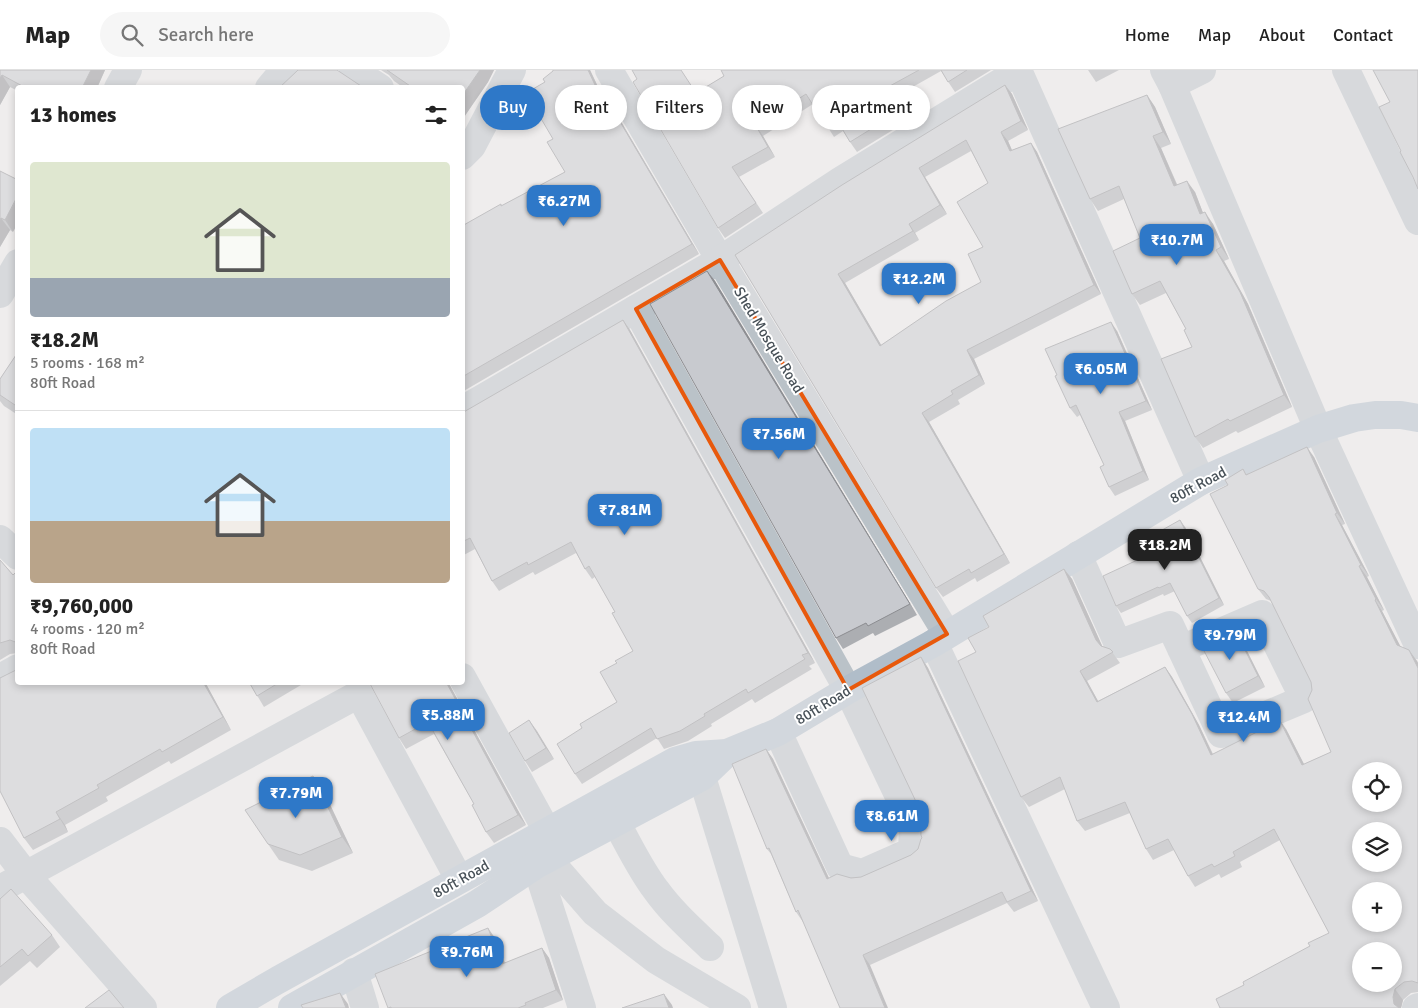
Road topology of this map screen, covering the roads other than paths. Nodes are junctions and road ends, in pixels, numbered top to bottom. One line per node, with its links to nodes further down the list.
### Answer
1 (128, 70): 10 (street)
2 (284, 70): 11 (street)
3 (353, 70): 12 (street)
4 (512, 70): 13 (street)
5 (609, 70): 15 (street, Shed Mosque Road)
6 (1018, 70): 15 (street); 20 (street)
7 (1202, 70): 9 (street)
8 (1346, 70): 14 (street)
9 (1168, 77): 19 (street)
10 (120, 85)
11 (272, 85)
12 (376, 85)
13 (466, 147)
14 (1418, 220)
15 (720, 260): 16 (street); 24 (street, Shed Mosque Road)
16 (636, 309): 17 (street); 30 (street)
17 (465, 408)
18 (1412, 413): 19 (main road, 80ft Road)
19 (1318, 429): 20 (main road, 80ft Road); 25 (street)
20 (1201, 481): 23 (main road, 80ft Road)
21 (0, 539): 22 (street)
22 (15, 553)
23 (1078, 555): 24 (main road, 80ft Road); 26 (street)
24 (940, 639): 30 (main road, 80ft Road); 49 (street, Shed Mosque Road)
25 (1418, 645)
26 (1181, 649): 26 (street)
27 (15, 670): 28 (street)
28 (0, 678)
29 (465, 683): 36 (street)
30 (848, 690): 31 (main road, 80ft Road); 31 (street)
31 (778, 732): 32 (main road, 80ft Road)
32 (727, 753): 33 (main road); 36 (main road, 80ft Road)
33 (702, 777): 34 (main road); 48 (street)
34 (616, 822): 36 (main road); 40 (street)
35 (0, 841): 37 (street)
36 (548, 852): 38 (main road, 80ft Road); 41 (main road); 46 (street); 47 (street)
37 (26, 875): 38 (street); 39 (street); 42 (street)
38 (459, 880): 43 (main road, 80ft Road)
39 (0, 890)
40 (710, 947)
41 (354, 972): 44 (main road); 45 (street)
42 (143, 1008)
43 (230, 1008)
44 (292, 1008)
45 (365, 1008)
46 (582, 1008)
47 (737, 1008)
48 (773, 1008)
49 (1106, 1008)

